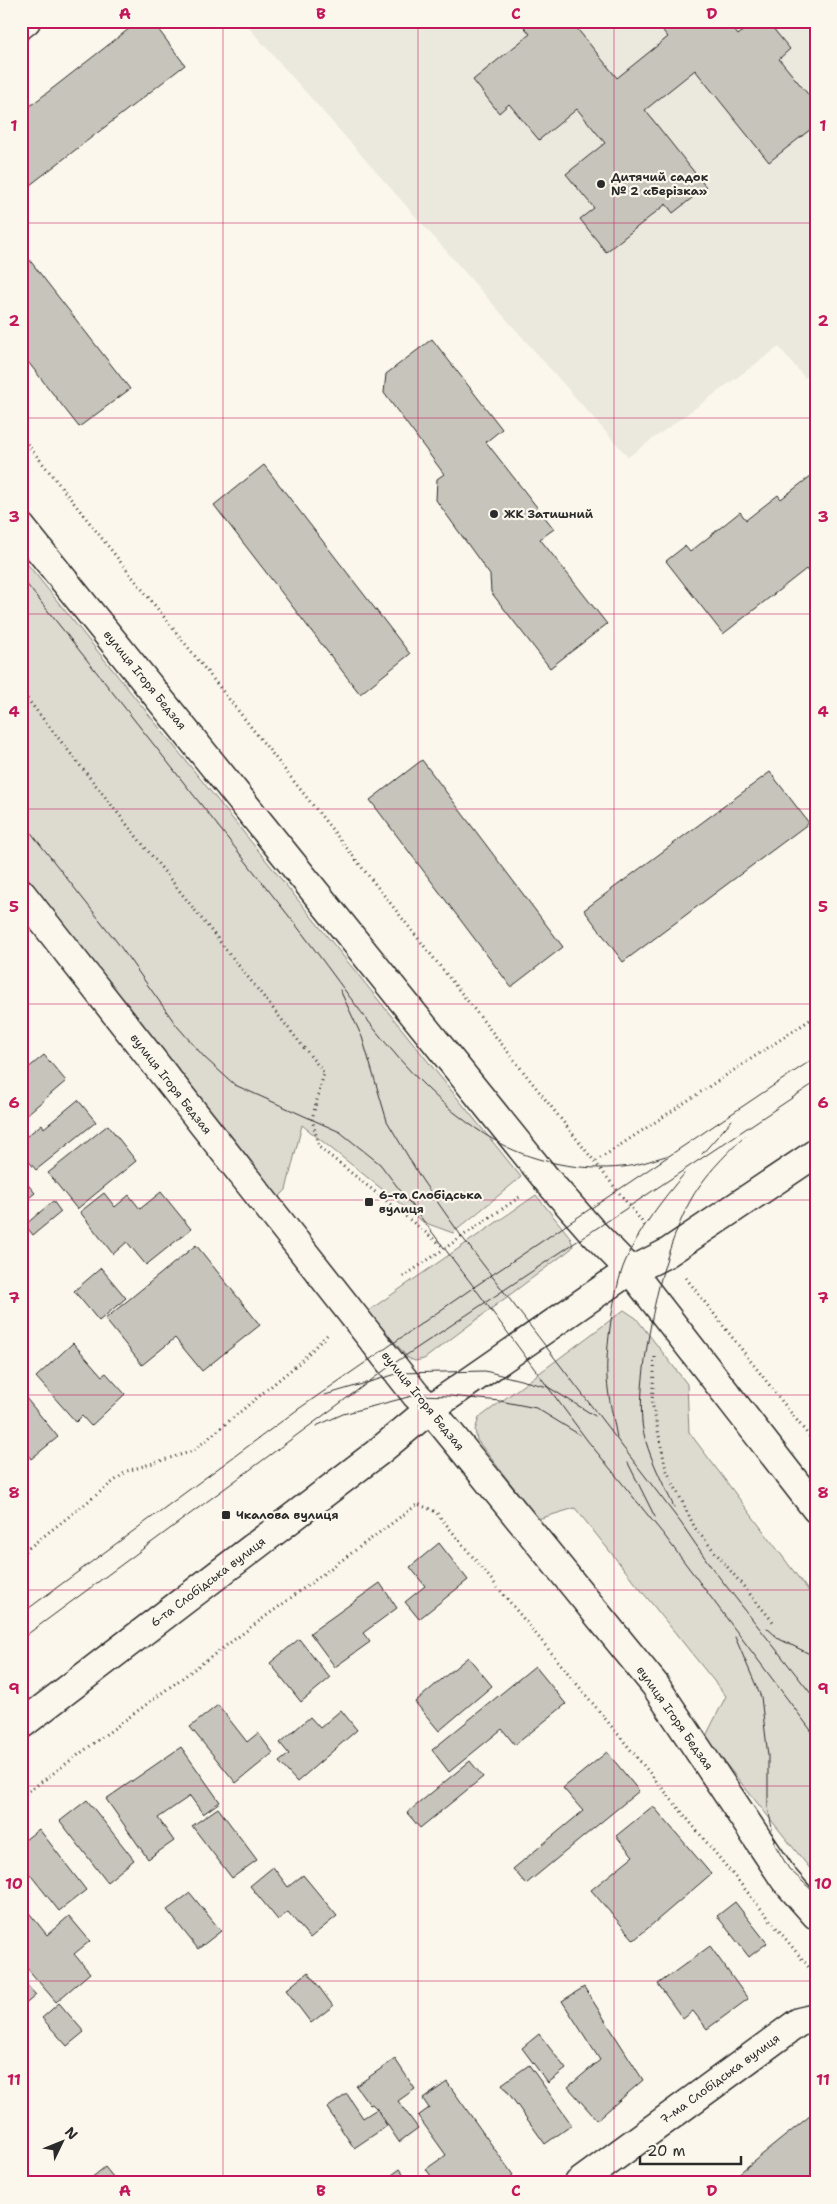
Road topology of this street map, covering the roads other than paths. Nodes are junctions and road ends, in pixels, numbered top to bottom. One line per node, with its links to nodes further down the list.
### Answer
1 (26, 21): 2 (street)
2 (21, 25)
3 (21, 527): 6 (street, вулиця Ігоря Бедзая)
4 (21, 893): 7 (street, вулиця Ігоря Бедзая)
5 (816, 1153): 6 (street, 6-та Слобідська вулиця)
6 (631, 1271): 7 (street, 6-та Слобідська вулиця); 8 (street, вулиця Ігоря Бедзая)
7 (430, 1410): 9 (street, 6-та Слобідська вулиця); 10 (street, вулиця Ігоря Бедзая)
8 (816, 1509)
9 (21, 1725)
10 (816, 1915)
11 (816, 2018): 12 (street, 7-ма Слобідська вулиця)
12 (579, 2183)

